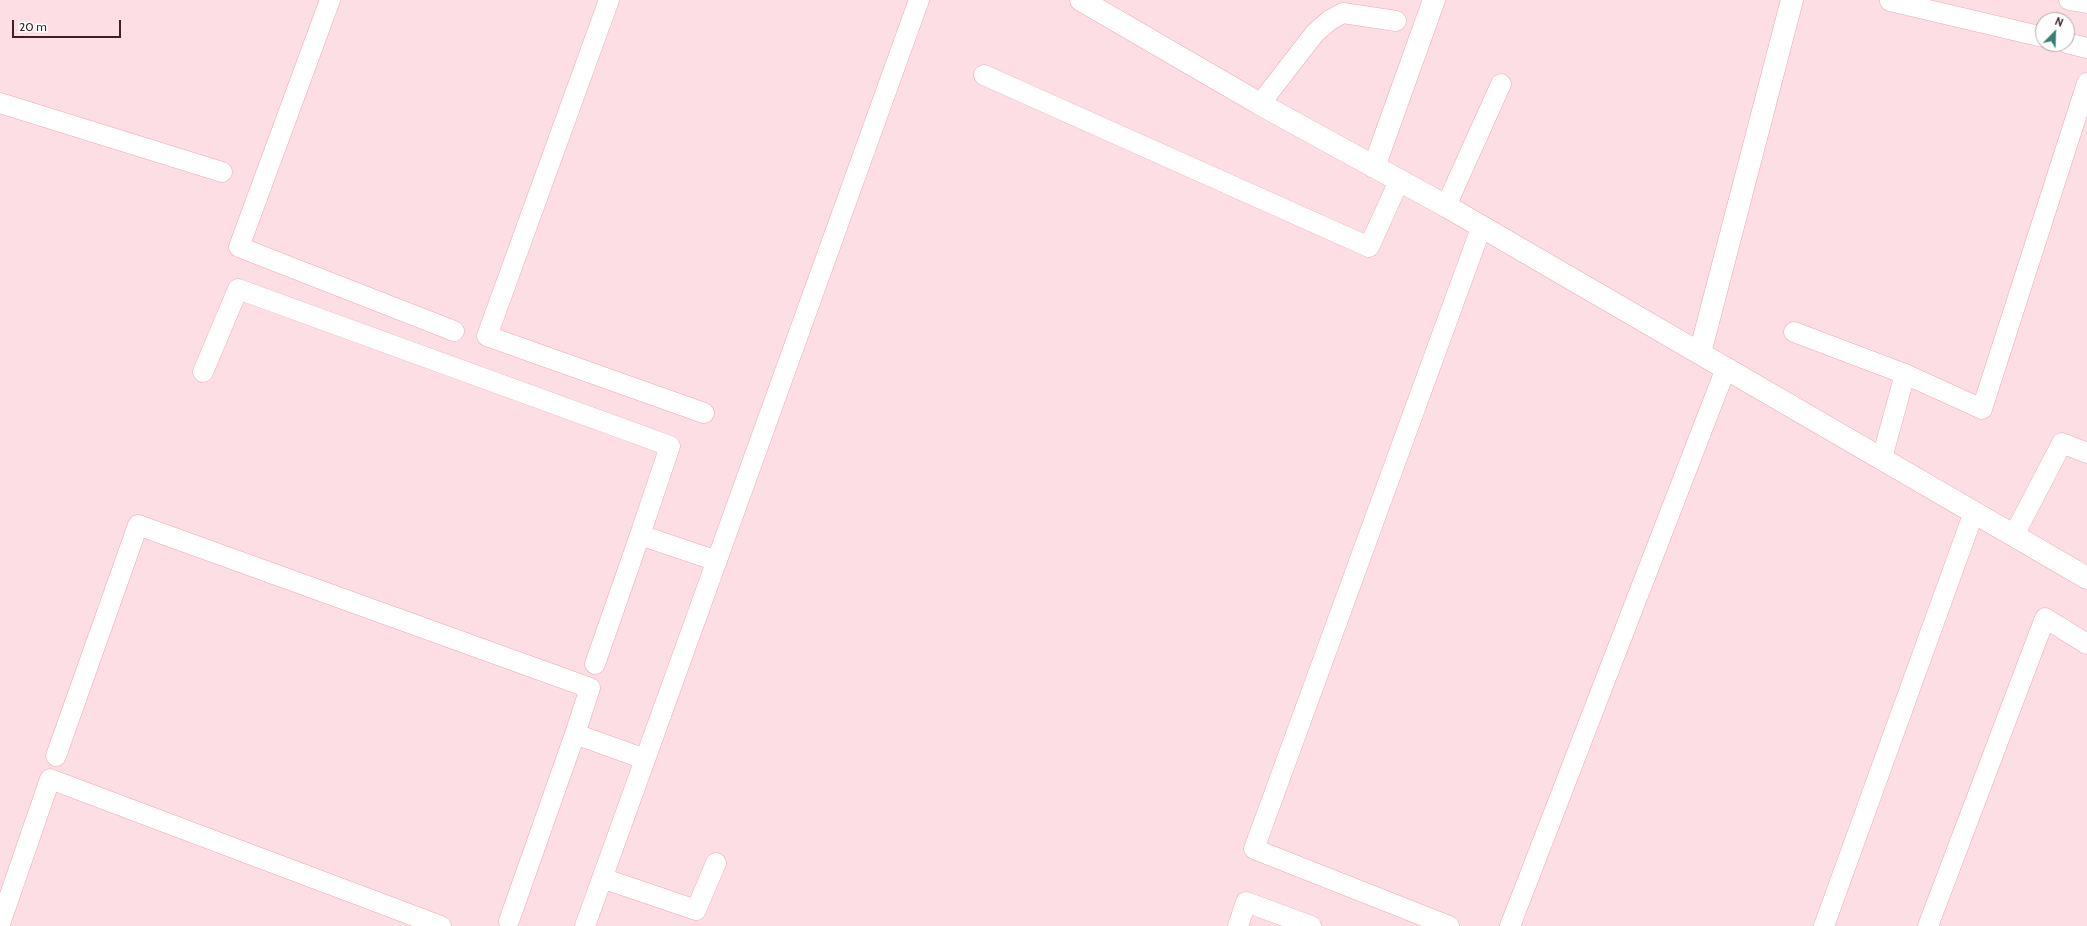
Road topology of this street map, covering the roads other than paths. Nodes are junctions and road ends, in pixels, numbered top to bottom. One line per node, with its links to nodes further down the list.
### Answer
1 (330, 0): 24 (lane)
2 (609, 0): 30 (lane)
3 (919, 0): 36 (lane)
4 (1081, 0): 18 (street)
5 (1434, 0): 19 (street)
6 (1792, 0): 26 (street)
7 (2070, 0): 9 (lane)
8 (1890, 1): 11 (lane)
9 (2087, 4)
10 (1396, 21): 18 (lane)
11 (2035, 36)
12 (2075, 45): 13 (lane)
13 (2087, 48)
14 (984, 75): 21 (lane)
15 (2087, 83): 29 (lane)
16 (1501, 84): 22 (lane)
17 (0, 102): 20 (lane)
18 (1260, 104): 19 (street)
19 (1374, 167): 21 (street)
20 (222, 172)
21 (1399, 181): 22 (street)
22 (1446, 206): 23 (street)
23 (1482, 228): 26 (street); 52 (lane)
24 (454, 330)
25 (1794, 332): 29 (lane)
26 (1700, 353): 27 (street)
27 (1726, 368): 32 (street); 53 (lane)
28 (203, 372): 34 (lane)
29 (1905, 374): 32 (lane)
30 (704, 413)
31 (2087, 453): 35 (lane)
32 (1882, 458): 33 (street)
33 (1974, 512): 35 (street); 54 (lane)
34 (640, 535): 36 (lane); 39 (lane)
35 (2014, 535): 37 (street)
36 (717, 561): 42 (lane)
37 (2087, 578)
38 (2087, 644): 55 (lane)
39 (595, 664)
40 (574, 734): 41 (lane); 42 (lane); 46 (lane)
41 (56, 756)
42 (645, 759): 44 (lane)
43 (716, 863): 45 (lane)
44 (602, 878): 45 (lane); 49 (lane)
45 (692, 918)
46 (509, 920)
47 (0, 924): 48 (lane)
48 (441, 926)
49 (585, 926)
50 (1238, 926): 51 (lane)
51 (1312, 926)
52 (1449, 926)
53 (1510, 926)
54 (1824, 926)
55 (1928, 926)

